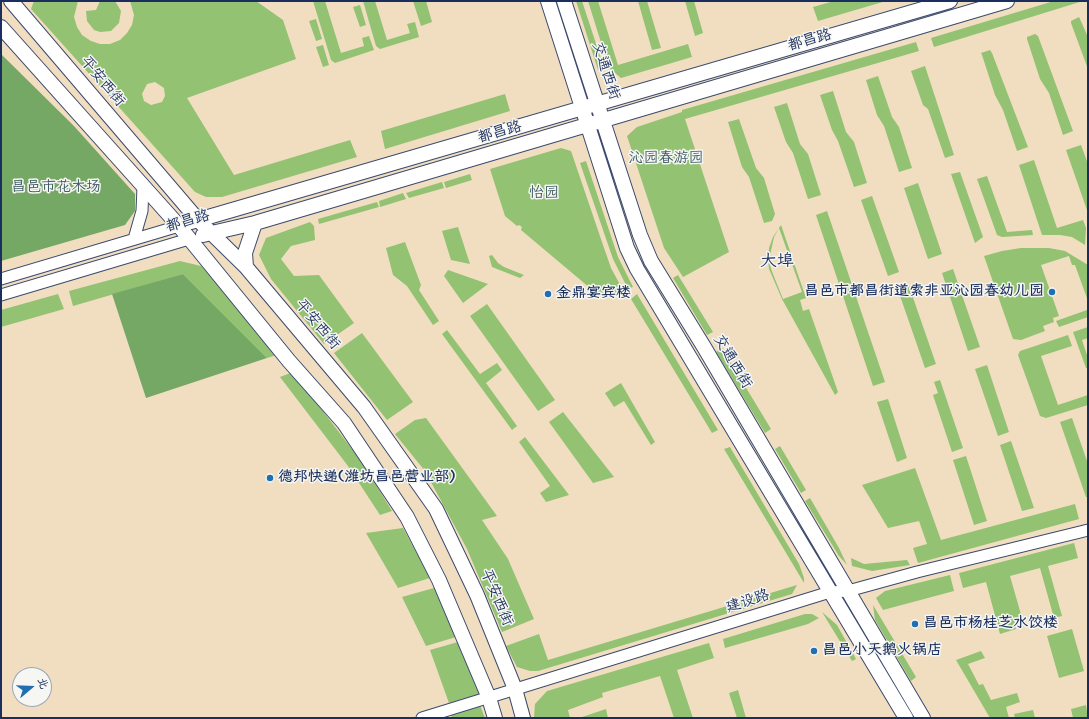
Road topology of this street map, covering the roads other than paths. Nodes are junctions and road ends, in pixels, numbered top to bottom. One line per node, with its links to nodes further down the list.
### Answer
1 (11, 1): 12 (main road, 平安西街)
2 (548, 1): 8 (main road)
3 (564, 1): 7 (main road, 交通西街)
4 (950, 1): 7 (main road, 都昌路)
5 (1007, 1): 9 (main road, 都昌路)
6 (1, 27): 11 (main road)
7 (597, 104): 8 (main road, 都昌路); 9 (main road, 交通西街)
8 (582, 108): 10 (main road); 12 (main road, 都昌路)
9 (603, 120): 10 (main road, 都昌路); 22 (main road, 交通西街)
10 (588, 124): 13 (main road, 都昌路); 23 (main road)
11 (142, 187): 14 (main road); 16 (street)
12 (198, 220): 14 (main road, 都昌路); 15 (main road, 平安西街)
13 (255, 222): 15 (main road, 都昌路); 18 (main road)
14 (179, 226): 16 (street, 都昌路); 17 (main road)
15 (210, 233): 17 (main road, 都昌路); 18 (main road, 平安西街)
16 (134, 239): 19 (street, 都昌路)
17 (190, 240): 20 (street, 都昌路); 25 (main road)
18 (246, 267): 24 (main road, 平安西街)
19 (1, 279)
20 (1, 295)
21 (1088, 530): 22 (street, 建设路)
22 (848, 591): 23 (street, 建设路); 30 (main road, 交通西街)
23 (830, 592): 24 (street, 建设路); 29 (main road)
24 (515, 689): 25 (street, 建设路); 28 (main road, 平安西街)
25 (489, 698): 26 (street, 建设路); 27 (main road)
26 (422, 718)
27 (495, 718)
28 (523, 718)
29 (906, 718)
30 (923, 718)

